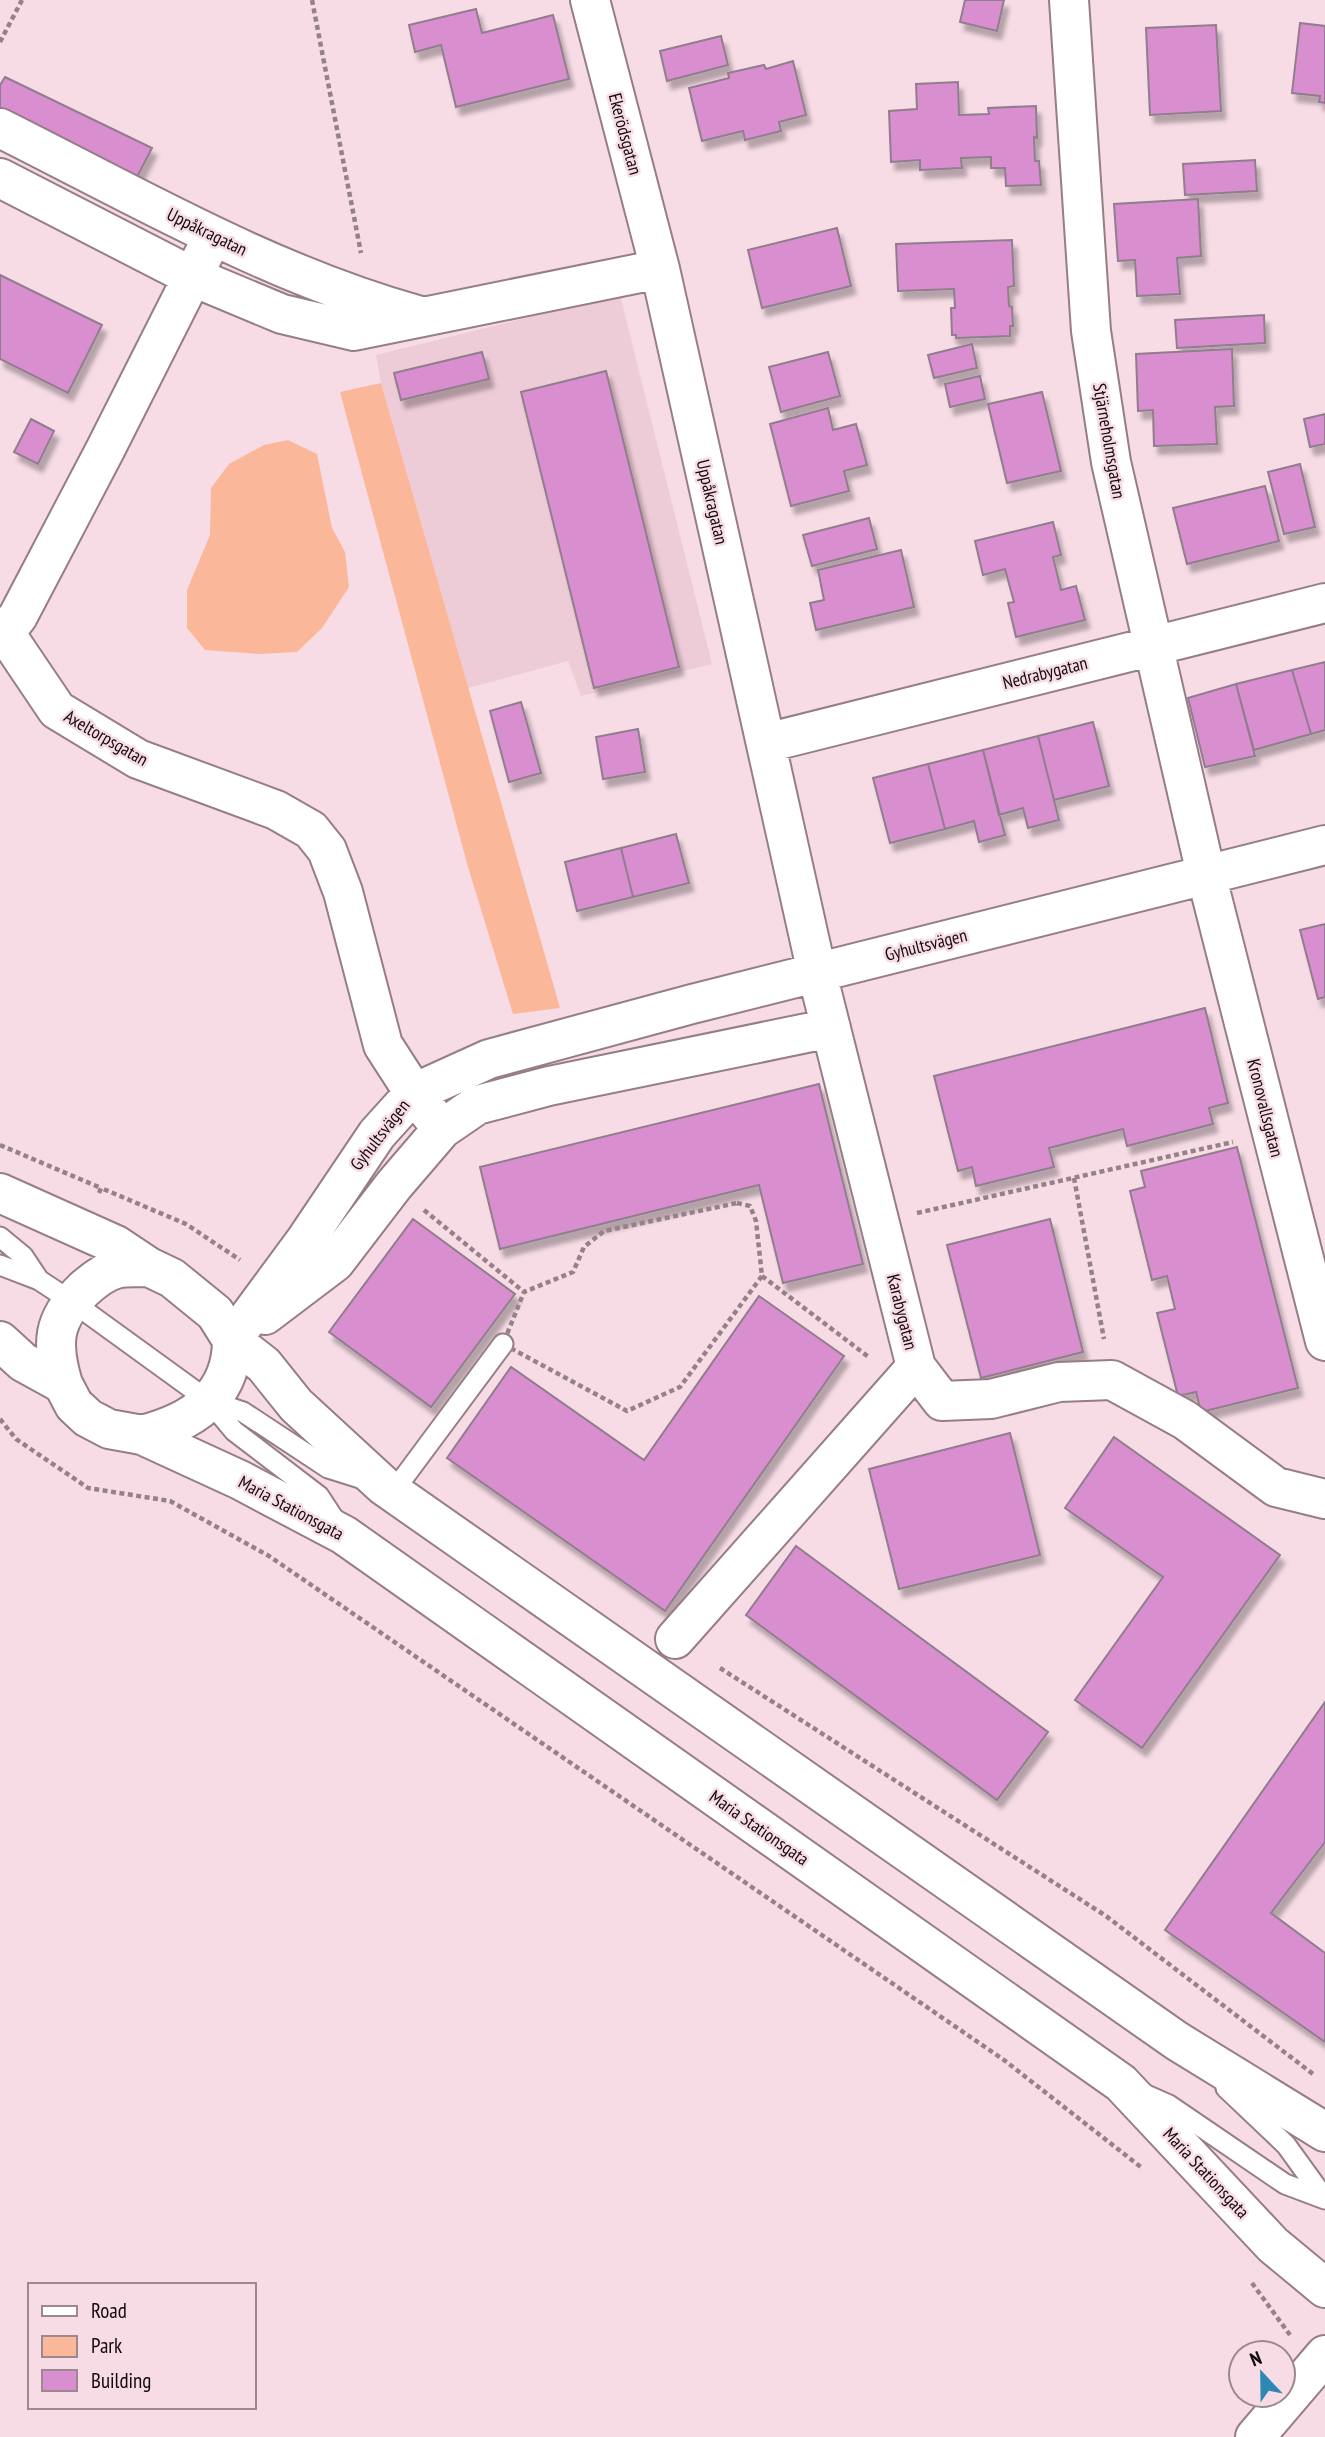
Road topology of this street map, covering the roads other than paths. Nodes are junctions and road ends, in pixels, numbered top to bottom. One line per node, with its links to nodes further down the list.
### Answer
1 (590, 0): 6 (street, Ekerödsgatan)
2 (1069, 0): 11 (street, Stjärneholmsgatan)
3 (0, 128): 5 (street, Uppåkragatan)
4 (0, 178): 7 (street, Uppåkragatan)
5 (213, 236): 7 (street, Axeltorpsgatan); 8 (street, Uppåkragatan)
6 (660, 269): 8 (street, Uppåkragatan); 12 (street, Uppåkragatan)
7 (191, 276): 8 (street, Uppåkragatan); 10 (street, Axeltorpsgatan)
8 (422, 317)
9 (1325, 603): 11 (street, Nedrabygatan)
10 (6, 624): 17 (street, Axeltorpsgatan)
11 (1153, 646): 12 (street, Nedrabygatan); 14 (street, Stjärneholmsgatan)
12 (766, 743): 15 (street, Uppåkragatan)
13 (1325, 845): 14 (street, Gyhultsvägen)
14 (1206, 874): 15 (street, Gyhultsvägen); 27 (street, Kronovallsgatan)
15 (817, 973): 16 (street, Karabygatan); 17 (street, Gyhultsvägen)
16 (831, 1028): 18 (street); 29 (street, Karabygatan)
17 (414, 1093): 18 (street, Axeltorpsgatan); 25 (street, Gyhultsvägen)
18 (442, 1129): 25 (street)
19 (0, 1193): 22 (street)
20 (0, 1237): 23 (lane)
21 (0, 1265): 23 (lane)
22 (149, 1267): 24 (street, Maria Stationsgata); 25 (street)
23 (39, 1280): 24 (lane)
24 (71, 1301): 30 (street, Maria Stationsgata); 31 (lane)
25 (232, 1340): 31 (street, Maria Stationsgata); 33 (street)
26 (0, 1341): 30 (street, Maria Stationsgata)
27 (1325, 1341)
28 (503, 1344): 33 (lane)
29 (909, 1375): 34 (street, Karabygatan); 36 (street)
30 (63, 1384): 32 (street, Maria Stationsgata)
31 (209, 1401): 32 (street, Maria Stationsgata); 33 (lane); 35 (lane)
32 (142, 1435): 35 (street, Maria Stationsgata)
33 (388, 1489): 37 (street)
34 (1325, 1499)
35 (344, 1535): 38 (street, Maria Stationsgata)
36 (675, 1639)
37 (1177, 2041): 39 (street); 40 (lane)
38 (1121, 2083): 40 (lane); 41 (street, Maria Stationsgata)
39 (1325, 2132)
40 (1325, 2199)
41 (1325, 2288)
42 (1320, 2360): 43 (street)
43 (1255, 2437)

